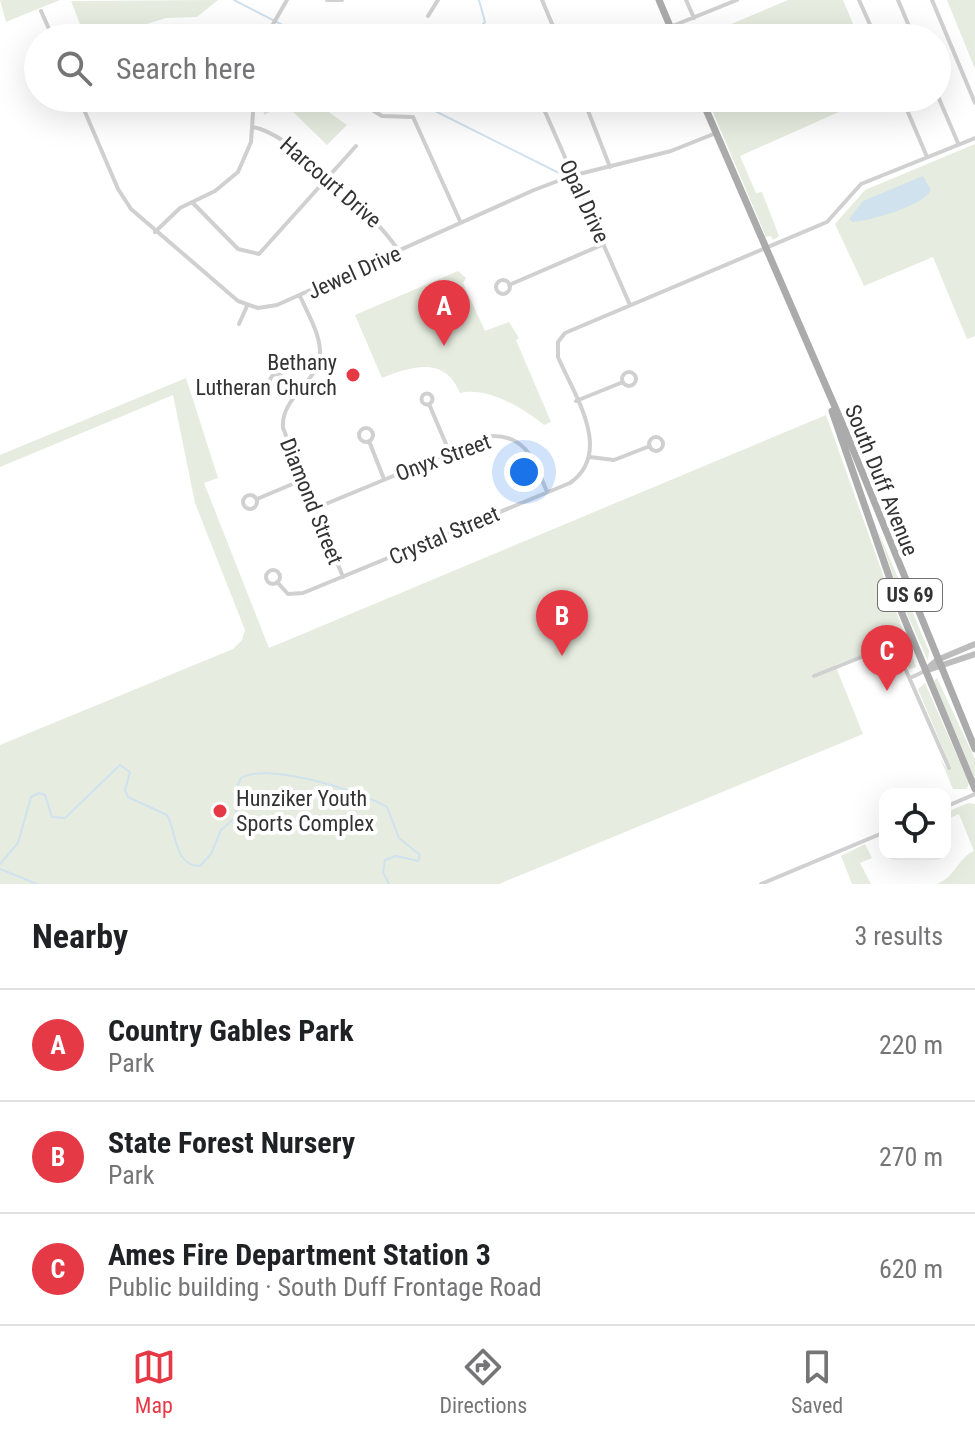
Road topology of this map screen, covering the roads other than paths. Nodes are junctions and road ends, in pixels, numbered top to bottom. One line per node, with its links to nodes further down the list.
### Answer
1 (287, 0): 16 (street)
2 (327, 0): 3 (street)
3 (342, 0)
4 (438, 0): 13 (street)
5 (542, 0): 17 (street)
6 (659, 0): 18 (main road)
7 (686, 0): 14 (street)
8 (737, 0): 14 (street)
9 (859, 0): 20 (street)
10 (898, 0): 21 (street)
11 (932, 0): 22 (street)
12 (41, 11): 15 (street)
13 (428, 16)
14 (694, 18): 19 (street)
15 (47, 24)
16 (270, 24)
17 (552, 24)
18 (669, 24)
19 (678, 24)
20 (870, 24)
21 (908, 24)
22 (942, 24)
23 (951, 46): 24 (street)
24 (975, 103)
25 (85, 112): 44 (street)
26 (253, 112): 33 (street)
27 (376, 112): 43 (street)
28 (545, 112): 40 (street, Opal Drive)
29 (588, 112): 39 (street)
30 (707, 112): 34 (main road, South Duff Avenue / US 69)
31 (908, 112): 38 (street)
32 (945, 112): 36 (street)
33 (252, 127): 41 (street, Harcourt Drive); 42 (street)
34 (716, 133): 39 (street, Jewel Drive); 46 (main road, South Duff Avenue / US 69)
35 (975, 138): 36 (street)
36 (958, 144): 38 (street)
37 (356, 146): 41 (street)
38 (927, 157): 46 (street)
39 (610, 167): 40 (street, Jewel Drive)
40 (571, 176): 43 (street, Jewel Drive); 45 (street, Opal Drive)
41 (329, 178): 42 (street); 47 (street, Harcourt Drive)
42 (192, 202): 44 (street)
43 (460, 221): 47 (street, Jewel Drive)
44 (155, 232): 51 (street)
45 (604, 244): 48 (street); 50 (street, Opal Drive)
46 (764, 248): 50 (street); 57 (main road, South Duff Avenue / US 69)
47 (400, 253): 49 (street, Jewel Drive)
48 (509, 285)
49 (300, 296): 51 (street, Jewel Drive); 55 (street, Diamond Street)
50 (630, 305): 56 (street)
51 (247, 306): 52 (street)
52 (239, 324)
53 (623, 382): 56 (street)
54 (283, 385): 55 (street)
55 (295, 395): 64 (street, Diamond Street)
56 (576, 401): 62 (street)
57 (830, 401): 72 (main road, South Duff Avenue / US 69); 73 (main road, South Duff Avenue / US 69)
58 (429, 404): 61 (street)
59 (369, 441): 63 (street)
60 (650, 446): 62 (street)
61 (449, 451): 63 (street, Onyx Street); 65 (street, Onyx Street)
62 (590, 457): 65 (street, Crystal Street)
63 (384, 479): 67 (street, Onyx Street)
64 (302, 480): 66 (street); 67 (street, Diamond Street)
65 (547, 492): 68 (street, Crystal Street)
66 (257, 499)
67 (315, 509): 68 (street, Diamond Street)
68 (343, 577): 69 (street, Crystal Street)
69 (277, 582)
70 (975, 644): 72 (main road)
71 (975, 654): 72 (main road)
72 (939, 664): 73 (main road); 76 (main road, South Duff Avenue / US 69)
73 (925, 671): 75 (street); 78 (main road, South Duff Avenue / US 69)
74 (814, 676): 75 (street)
75 (910, 678): 77 (street)
76 (975, 749)
77 (949, 768)
78 (975, 792): 79 (street)
79 (951, 804)
80 (879, 835): 81 (street)
81 (761, 884)

